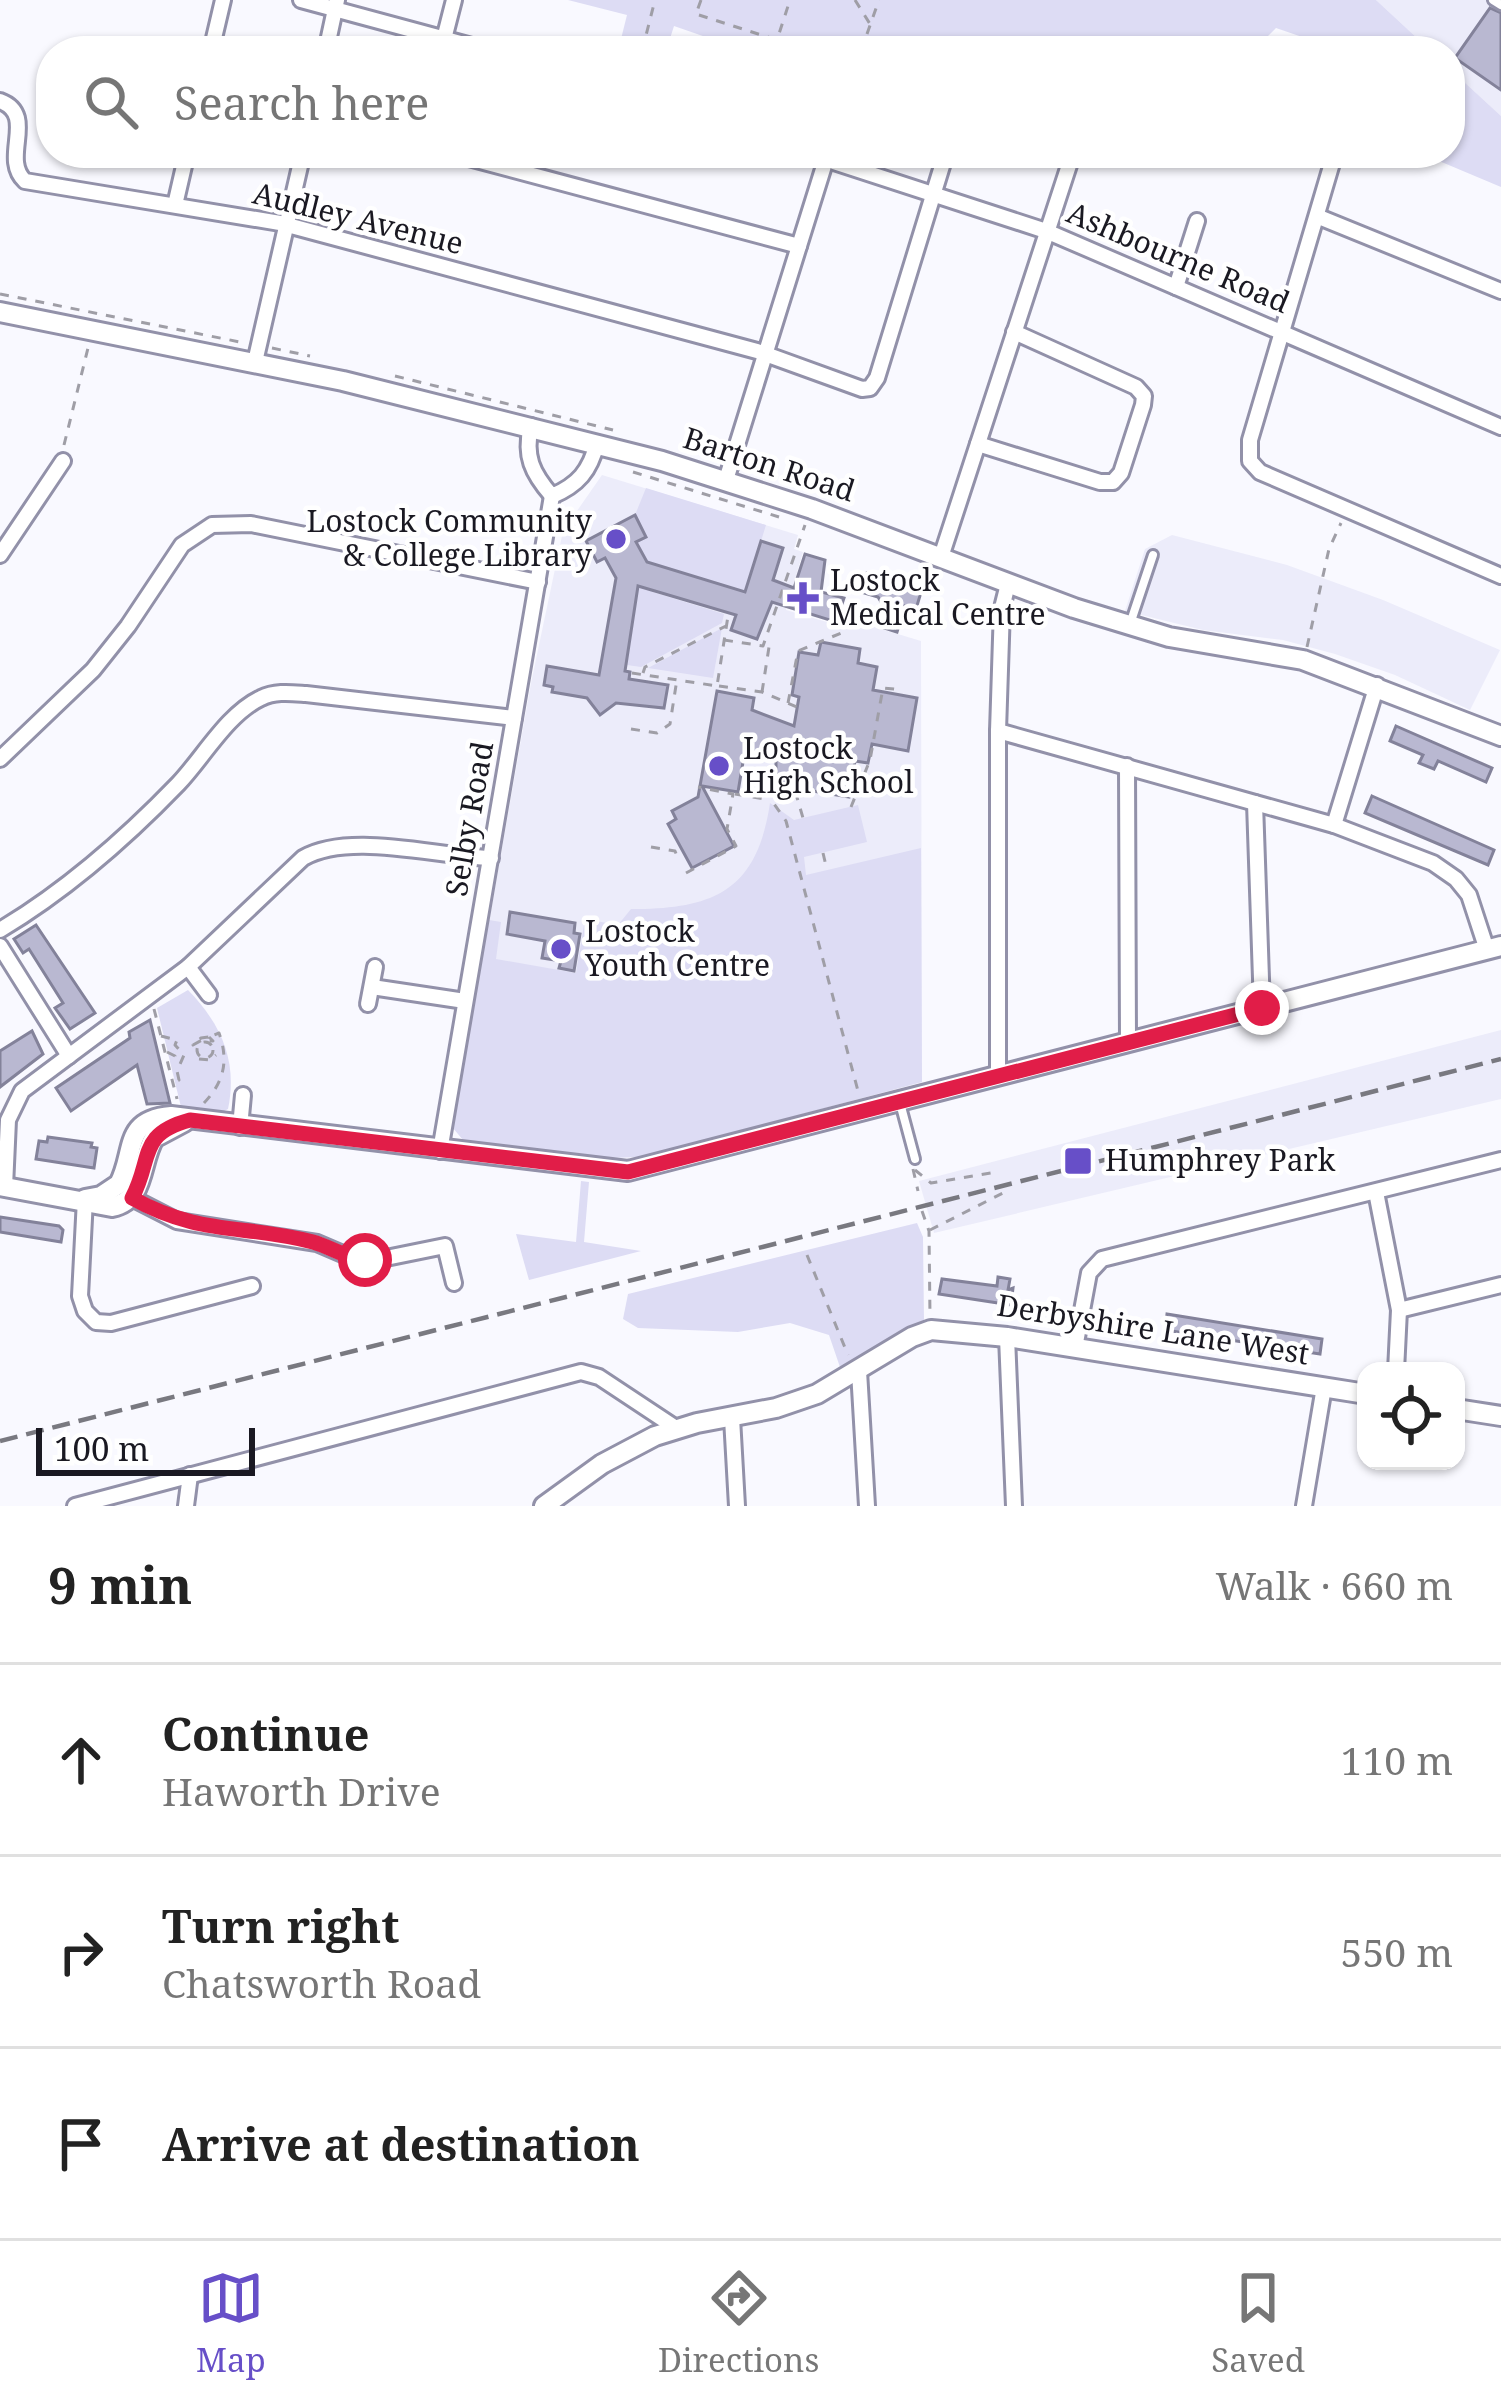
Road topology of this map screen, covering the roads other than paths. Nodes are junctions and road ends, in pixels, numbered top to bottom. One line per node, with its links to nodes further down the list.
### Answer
1 (223, 0): 7 (street)
2 (301, 0): 5 (street)
3 (454, 0): 10 (street)
4 (1493, 0): 6 (lane)
5 (336, 5): 8 (street); 9 (street)
6 (1501, 5)
7 (215, 36)
8 (329, 36)
9 (434, 36)
10 (445, 36)
11 (0, 101): 21 (street, Audley Avenue)
12 (184, 168): 21 (street)
13 (299, 168): 24 (street)
14 (506, 168): 26 (street)
15 (820, 168): 26 (street)
16 (861, 168): 20 (street, Ashbourne Road)
17 (942, 168): 20 (street)
18 (1067, 168): 25 (street)
19 (1332, 168): 22 (street)
20 (934, 194): 25 (street, Ashbourne Road); 32 (street, Audley Avenue)
21 (175, 205): 24 (street, Audley Avenue)
22 (1319, 217): 28 (street); 31 (street)
23 (1197, 220): 27 (street)
24 (286, 225): 32 (street, Audley Avenue); 33 (street)
25 (1046, 231): 27 (street, Ashbourne Road); 30 (street)
26 (799, 246): 32 (street)
27 (1176, 287): 31 (street, Ashbourne Road)
28 (1501, 291)
29 (0, 312): 33 (street, Barton Road)
30 (1014, 332): 37 (street); 37 (street)
31 (1284, 333): 35 (street, Ashbourne Road); 44 (street)
32 (765, 355): 39 (street)
33 (255, 362): 34 (street, Barton Road)
34 (532, 426): 36 (street, Barton Road); 40 (street)
35 (1501, 427)
36 (597, 443): 39 (street, Barton Road); 40 (street)
37 (978, 444): 43 (street)
38 (62, 461): 41 (street)
39 (726, 480): 43 (street, Barton Road)
40 (552, 496): 45 (street, Selby Road)
41 (0, 555)
42 (1153, 555): 47 (lane)
43 (941, 557): 46 (street, Barton Road)
44 (1501, 576)
45 (538, 581): 49 (street, Selby Road); 52 (street)
46 (1008, 584): 47 (street, Barton Road); 50 (street)
47 (1130, 626): 48 (street, Barton Road)
48 (1377, 685): 51 (street, Barton Road); 55 (street)
49 (514, 718): 56 (street, Selby Road); 57 (street)
50 (998, 731): 53 (street); 69 (street)
51 (1501, 736)
52 (0, 759)
53 (1127, 766): 54 (street); 67 (street)
54 (1255, 803): 55 (street); 66 (street)
55 (1334, 825): 59 (street)
56 (490, 858): 60 (street); 64 (street, Selby Road)
57 (0, 930)
58 (0, 946): 68 (street)
59 (1494, 948): 66 (street)
60 (188, 967): 63 (street); 68 (street)
61 (375, 967): 62 (street)
62 (371, 987): 64 (street); 65 (street)
63 (209, 994)
64 (465, 1001): 74 (street, Selby Road)
65 (368, 1004)
66 (1262, 1008): 67 (street)
67 (1127, 1042): 69 (street)
68 (70, 1056): 77 (street)
69 (998, 1076): 71 (street)
70 (243, 1095): 73 (street)
71 (899, 1102): 74 (street); 75 (lane)
72 (190, 1116): 73 (street); 79 (street); 80 (street)
73 (240, 1127): 74 (street)
74 (440, 1151)
75 (915, 1159)
76 (1501, 1160): 78 (street)
77 (2, 1187): 80 (street)
78 (1376, 1192): 84 (street); 86 (street)
79 (132, 1198): 80 (street); 81 (street)
80 (86, 1199): 83 (street)
81 (454, 1283)
82 (1501, 1285): 84 (street)
83 (251, 1286)
84 (1399, 1310): 87 (street)
85 (1006, 1337): 86 (street, Derbyshire Lane West); 88 (street, Derbyshire Lane West); 101 (street)
86 (1075, 1348): 89 (street, Derbyshire Lane West)
87 (1396, 1362)
88 (857, 1372): 93 (street); 100 (street)
89 (1324, 1387): 90 (street, Derbyshire Lane West); 102 (street)
90 (1357, 1392)
91 (1465, 1410): 92 (street)
92 (1501, 1416)
93 (732, 1418): 94 (street); 99 (street)
94 (676, 1428): 95 (street); 98 (street)
95 (190, 1475): 96 (street); 97 (street)
96 (75, 1506)
97 (186, 1506)
98 (544, 1506)
99 (737, 1506)
100 (867, 1506)
101 (1014, 1506)
102 (1304, 1506)

